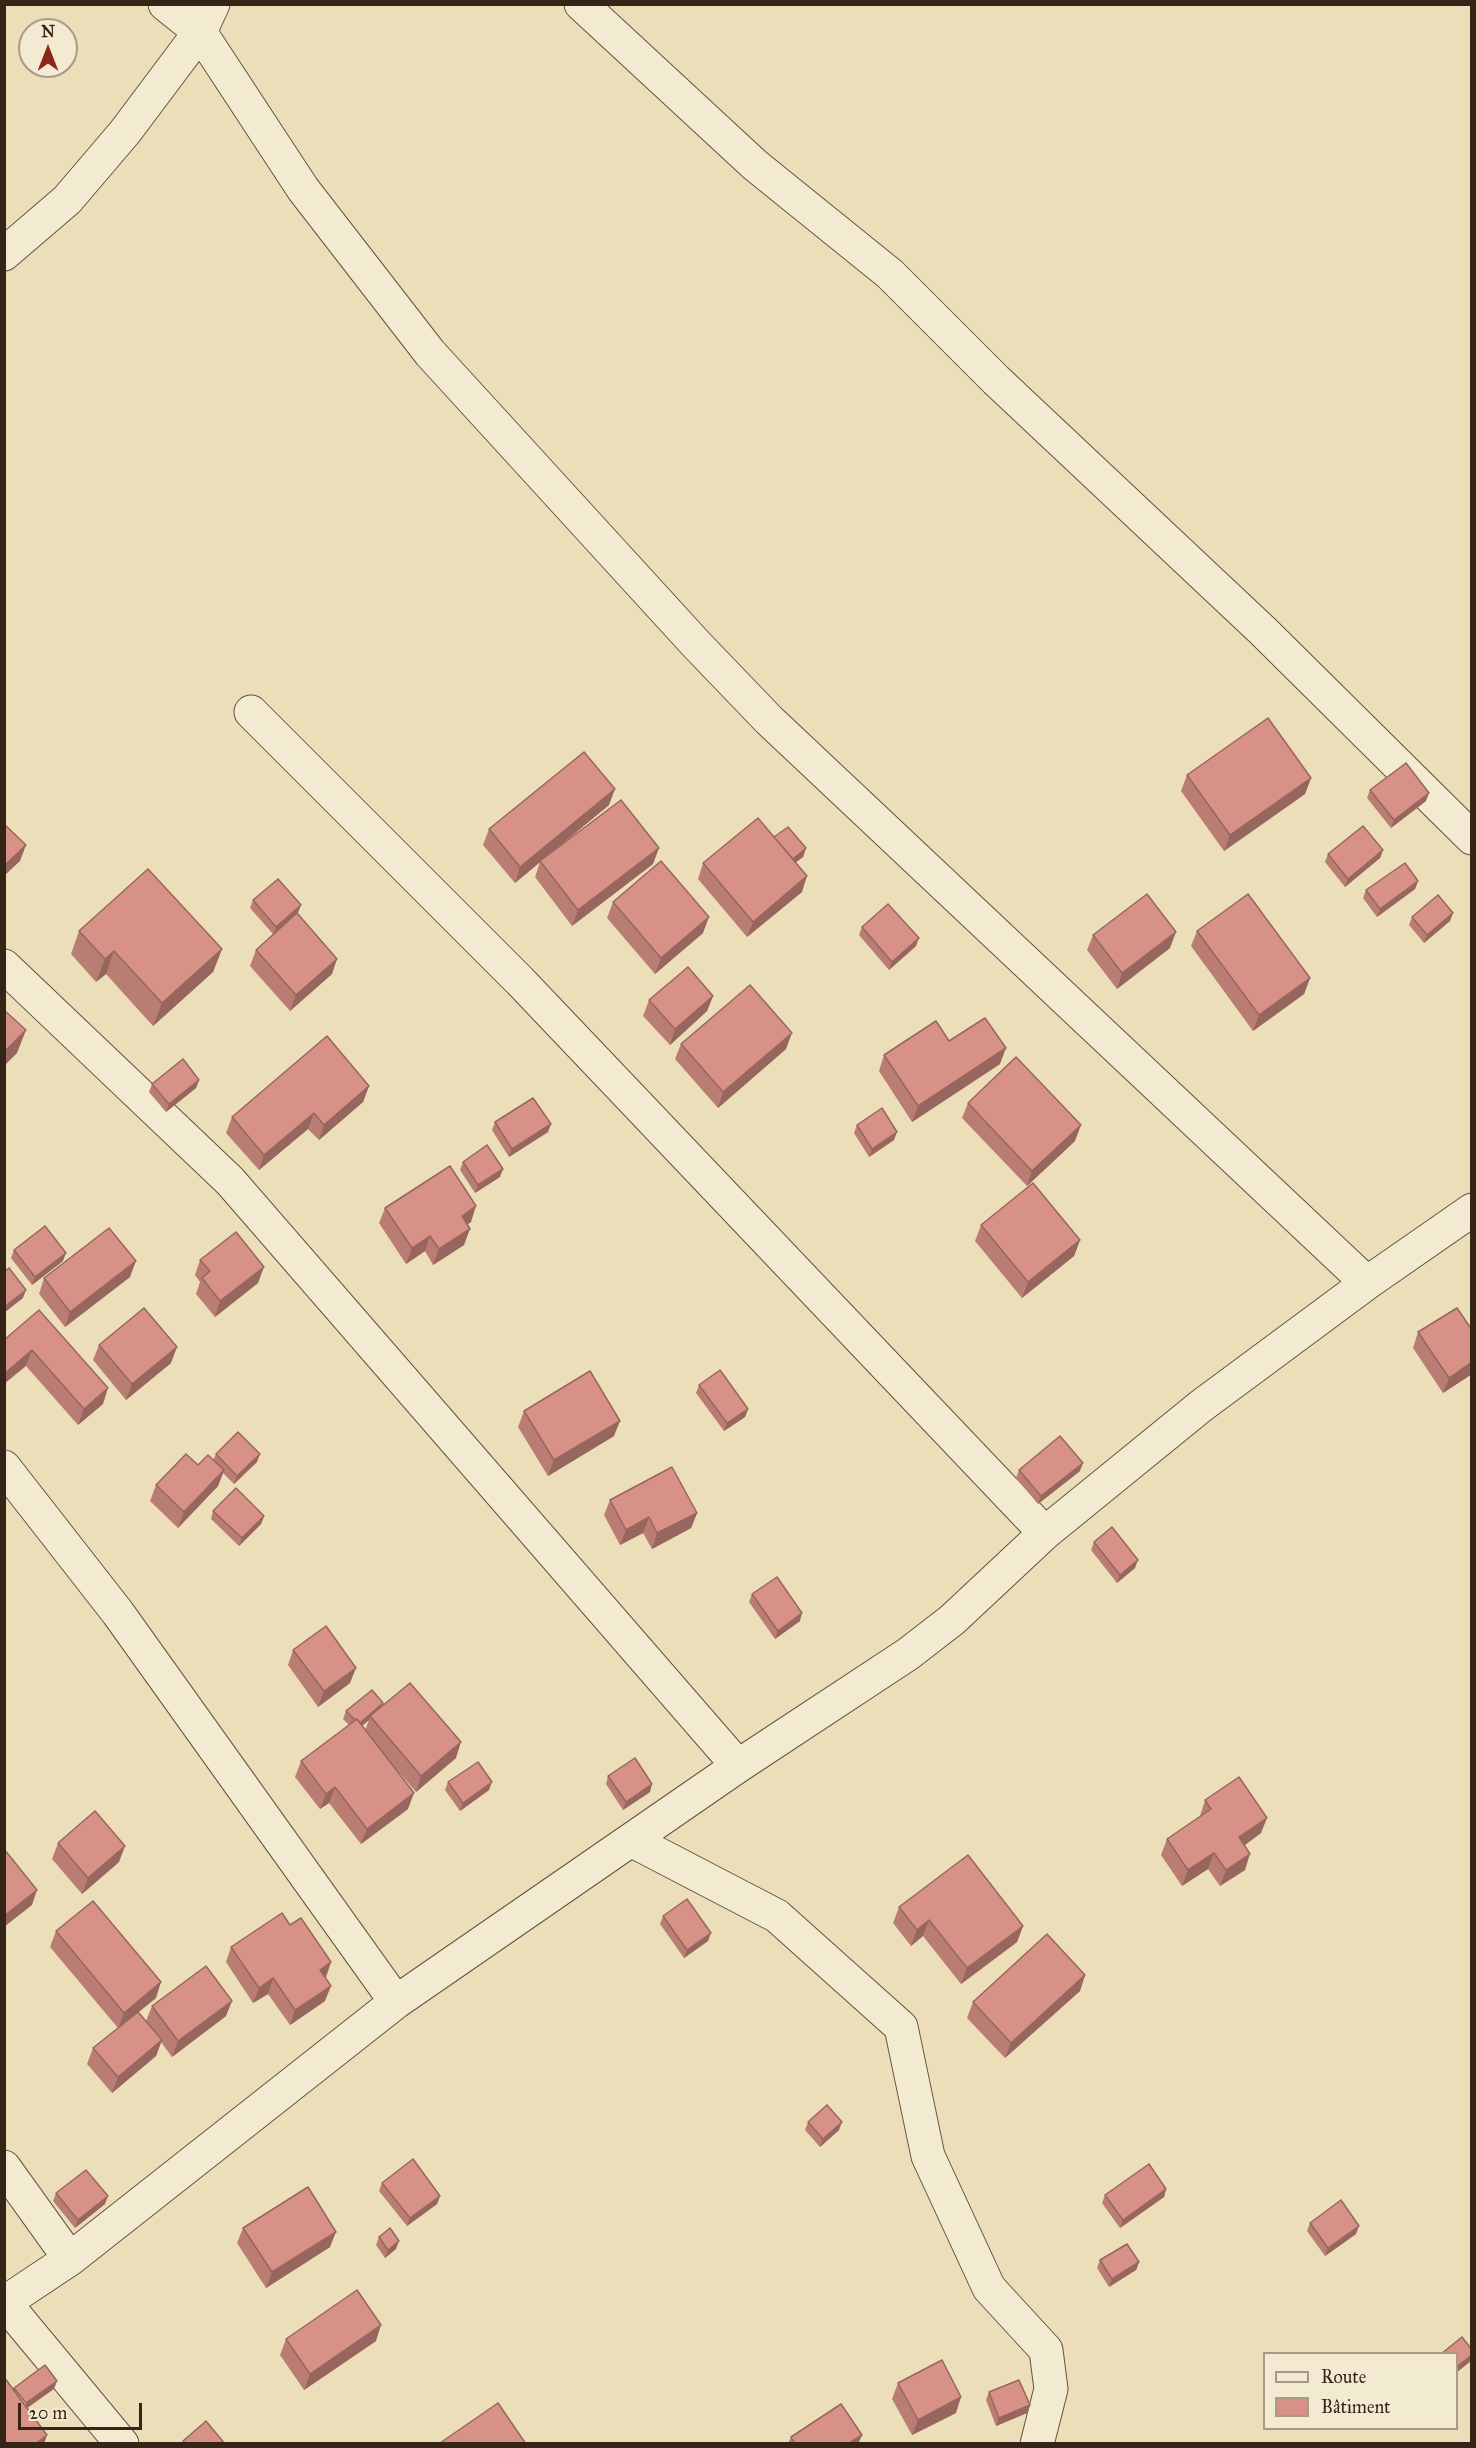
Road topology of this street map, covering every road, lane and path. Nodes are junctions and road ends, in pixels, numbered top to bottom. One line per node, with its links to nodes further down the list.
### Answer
1 (165, 4): 3 (street)
2 (581, 4): 6 (street)
3 (206, 19): 4 (street); 9 (street)
4 (4, 254)
5 (251, 712): 11 (street)
6 (1472, 838)
7 (4, 966): 12 (street)
8 (1472, 1210): 9 (street)
9 (1366, 1283): 11 (street)
10 (4, 1467): 14 (street)
11 (1045, 1533): 12 (street)
12 (738, 1766): 13 (street)
13 (631, 1840): 14 (street); 19 (street)
14 (396, 2002): 16 (street)
15 (4, 2167): 16 (street)
16 (69, 2259): 17 (street)
17 (5, 2303): 18 (street)
18 (122, 2444)
19 (1036, 2444)

